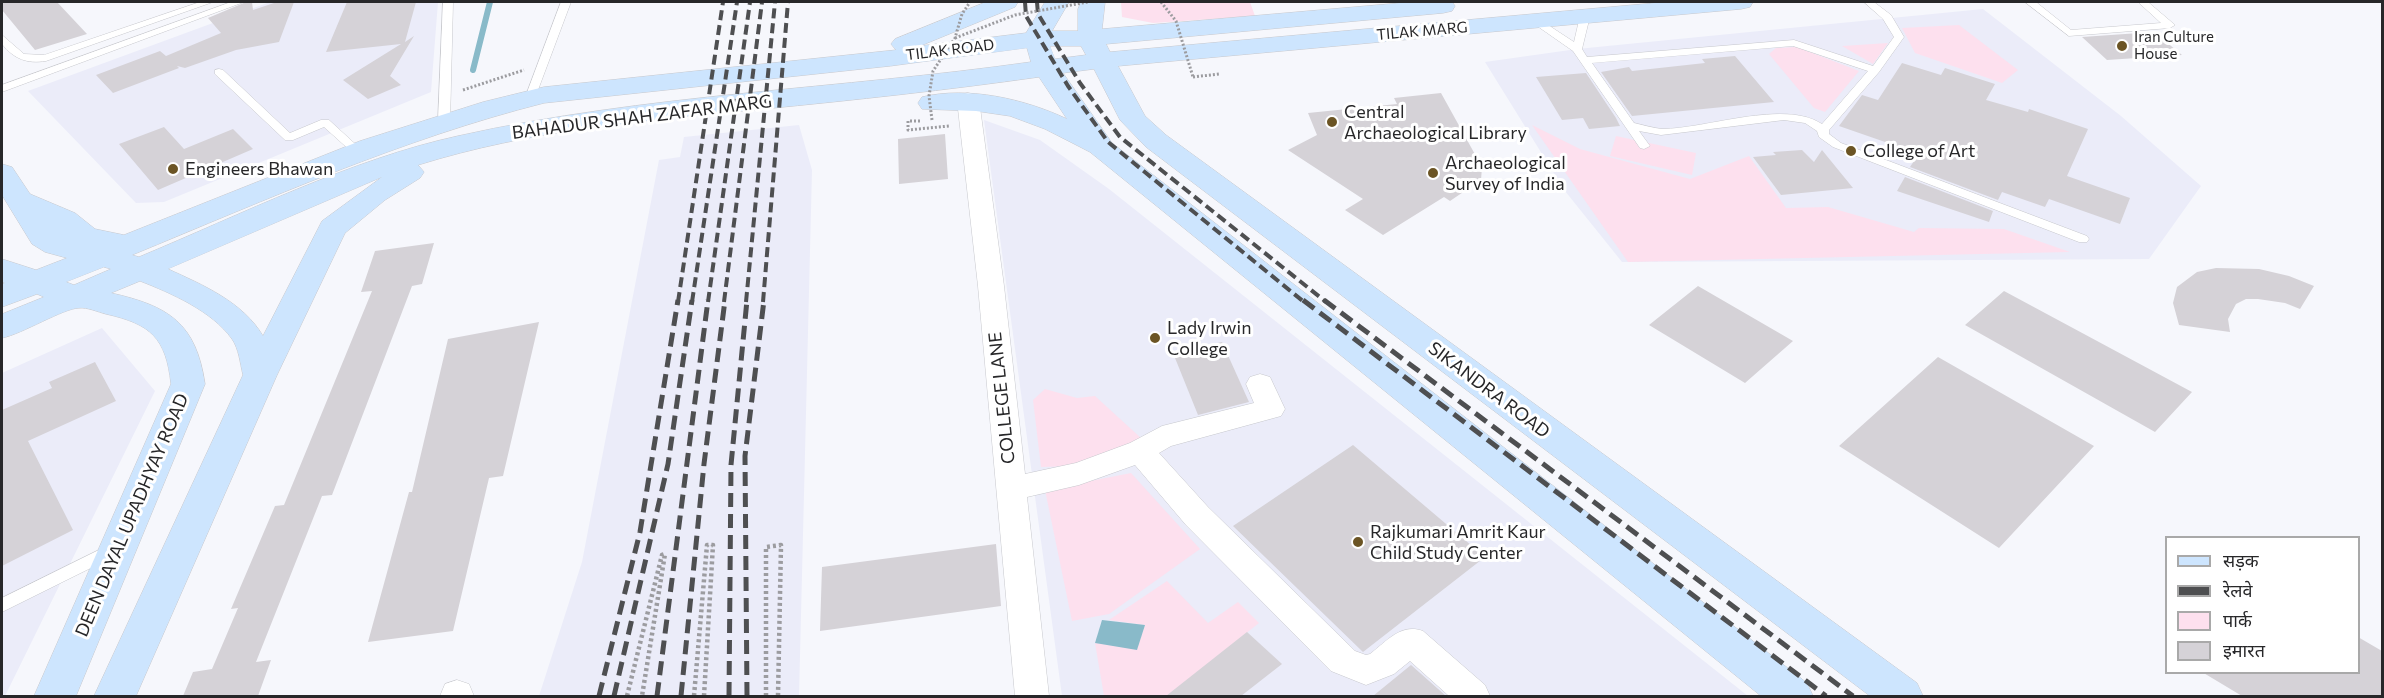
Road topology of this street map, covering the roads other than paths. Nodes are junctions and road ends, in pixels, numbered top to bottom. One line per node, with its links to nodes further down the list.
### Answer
1 (208, 2): 16 (lane)
2 (239, 2): 26 (lane)
3 (448, 2): 33 (lane)
4 (566, 2): 27 (lane)
5 (1006, 2): 17 (main road)
6 (1057, 2): 15 (main road)
7 (1093, 2): 18 (main road)
8 (1492, 2): 18 (main road, TILAK MARG)
9 (1741, 2): 13 (main road, TILAK MARG)
10 (1869, 2): 24 (lane)
11 (2030, 2): 12 (lane)
12 (2143, 2)
13 (1585, 16): 14 (main road, TILAK MARG); 19 (lane)
14 (1535, 21): 19 (lane); 22 (main road, TILAK MARG)
15 (1038, 35): 17 (main road); 18 (main road); 21 (main road, TILAK ROAD); 23 (main road)
16 (2, 38)
17 (894, 48): 27 (main road)
18 (1097, 49): 22 (main road, TILAK MARG); 23 (main road, TILAK ROAD); 30 (main road, SIKANDRA ROAD)
19 (1577, 49): 20 (lane)
20 (1584, 60): 24 (lane); 31 (lane)
21 (864, 61): 27 (main road, BAHADUR SHAH ZAFAR MARG)
22 (1189, 65): 30 (main road)
23 (1045, 68): 28 (main road, TILAK ROAD); 35 (main road)
24 (1875, 70): 32 (lane)
25 (219, 72): 36 (lane)
26 (2, 89)
27 (537, 97): 33 (main road, BAHADUR SHAH ZAFAR MARG)
28 (920, 108): 29 (main road); 33 (main road, BAHADUR SHAH ZAFAR MARG)
29 (970, 112): 35 (main road); 52 (street, COLLEGE LANE)
30 (1130, 112): 37 (main road, SIKANDRA ROAD)
31 (1630, 126): 32 (lane); 34 (lane)
32 (1823, 130): 41 (lane)
33 (451, 134): 36 (main road, BAHADUR SHAH ZAFAR MARG); 42 (main road, BAHADUR SHAH ZAFAR MARG); 49 (main road)
34 (1644, 146)
35 (1102, 149): 39 (main road)
36 (357, 152): 42 (main road, BAHADUR SHAH ZAFAR MARG)
37 (1177, 158): 39 (main road); 60 (main road, SIKANDRA ROAD)
38 (2, 173): 40 (main road)
39 (1135, 176): 59 (main road)
40 (20, 200): 42 (main road); 43 (main road)
41 (2083, 239)
42 (138, 254): 43 (main road); 47 (main road); 49 (main road)
43 (100, 255): 45 (main road)
44 (2, 269): 45 (main road, DEEN DAYAL UPADHYAY ROAD)
45 (36, 281): 46 (main road); 47 (main road, DEEN DAYAL UPADHYAY ROAD)
46 (2, 296)
47 (74, 296): 48 (main road); 53 (main road, DEEN DAYAL UPADHYAY ROAD)
48 (2, 327)
49 (260, 375): 56 (main road)
50 (1260, 384): 51 (street)
51 (1140, 451): 52 (street); 58 (street)
52 (1012, 489): 57 (street, COLLEGE LANE)
53 (119, 546): 54 (lane); 55 (main road, DEEN DAYAL UPADHYAY ROAD)
54 (2, 605)
55 (55, 696)
56 (115, 696)
57 (1032, 696)
58 (1473, 696)
59 (1792, 696)
60 (1902, 696)

